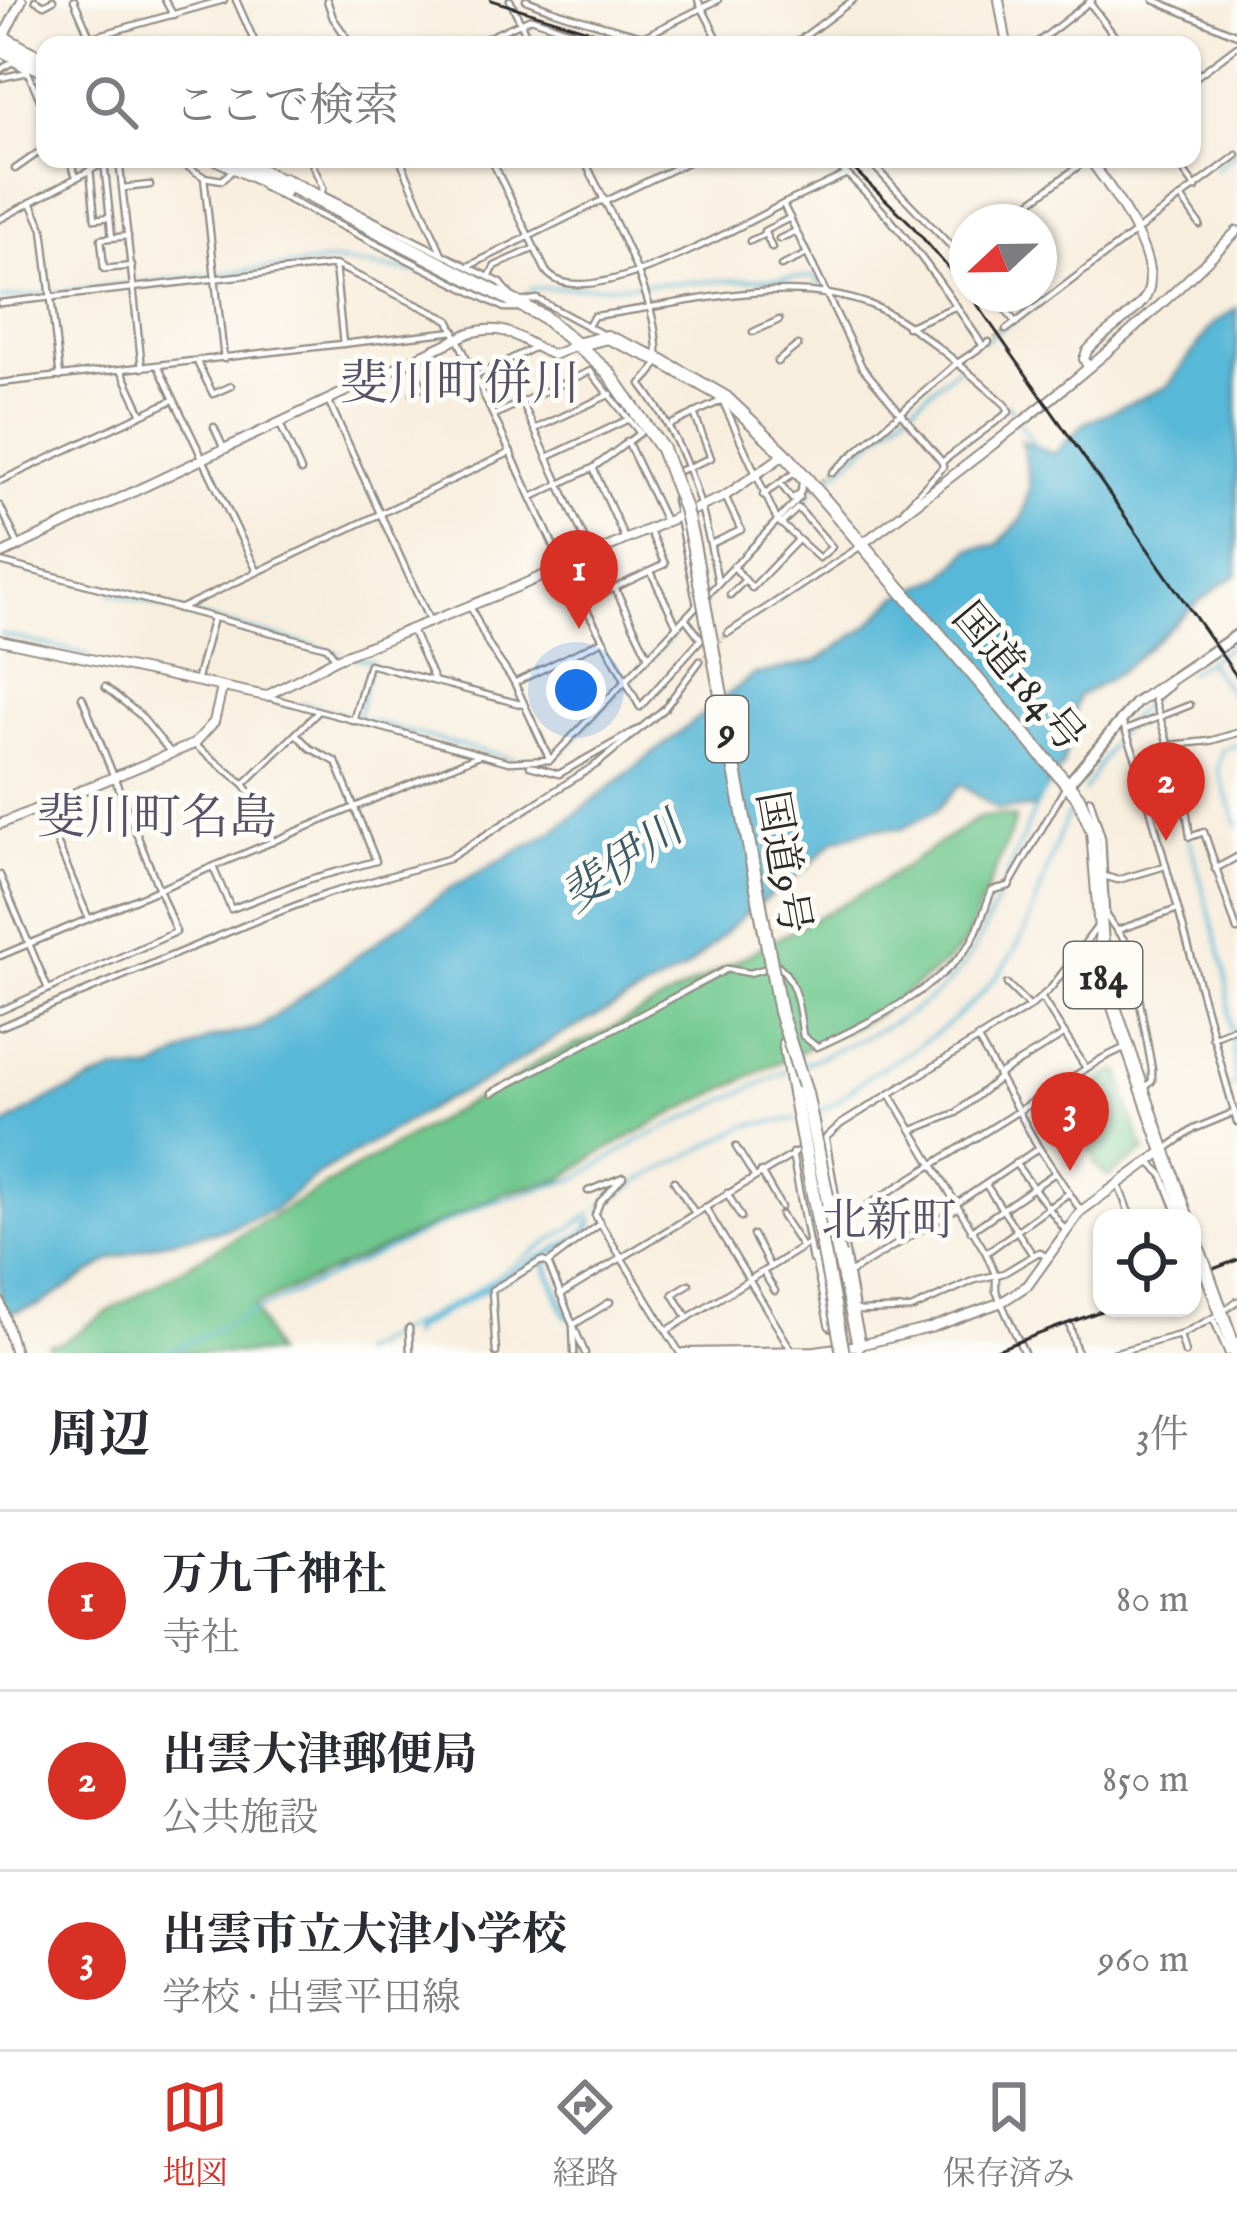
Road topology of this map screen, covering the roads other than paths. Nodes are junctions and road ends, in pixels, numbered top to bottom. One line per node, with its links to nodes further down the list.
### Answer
1 (22, 0): 34 (street)
2 (35, 0): 3 (street)
3 (53, 0)
4 (74, 0): 21 (street)
5 (165, 0): 18 (street)
6 (224, 0): 16 (street)
7 (236, 0): 23 (street)
8 (327, 0): 24 (street)
9 (510, 0): 19 (street)
10 (526, 0): 28 (street)
11 (718, 0): 17 (street)
12 (853, 0): 30 (street)
13 (999, 0): 31 (street)
14 (1154, 0): 20 (street)
15 (1090, 1): 32 (street); 33 (street)
16 (207, 2): 18 (street)
17 (700, 3): 28 (street); 29 (street)
18 (173, 15): 22 (street)
19 (520, 22): 25 (street); 26 (street); 27 (street)
20 (1237, 35)
21 (90, 36)
22 (94, 36)
23 (252, 36)
24 (346, 36)
25 (490, 36)
26 (527, 36)
27 (584, 36)
28 (645, 36)
29 (716, 36)
30 (805, 36)
31 (1005, 36)
32 (1045, 36)
33 (1115, 36)
34 (1, 41): 36 (highway); 37 (highway)
35 (1237, 46): 39 (street)
36 (36, 53)
37 (36, 65)
38 (28, 72): 40 (street); 40 (street); 41 (street)
39 (1201, 73)
40 (0, 74)
41 (35, 89)
42 (36, 154): 61 (street)
43 (1237, 155): 70 (street)
44 (72, 168): 64 (street)
45 (112, 168): 77 (street)
46 (115, 168): 69 (street)
47 (190, 168): 65 (street)
48 (232, 168): 65 (street)
49 (250, 168): 66 (highway, 国道9号 / 9)
50 (259, 168): 66 (street)
51 (314, 168): 76 (street)
52 (404, 168): 94 (street)
53 (496, 168): 85 (street)
54 (588, 168): 72 (street)
55 (675, 168): 72 (street)
56 (841, 168): 63 (street)
57 (877, 168): 88 (street)
58 (1076, 168): 75 (street)
59 (1095, 168): 83 (street)
60 (1182, 168): 70 (street)
61 (15, 169)
62 (90, 169): 64 (street); 77 (street)
63 (848, 174): 74 (street); 104 (street)
64 (76, 177): 73 (street)
65 (204, 177): 101 (street)
66 (271, 181): 67 (street); 76 (highway, 国道9号 / 9)
67 (251, 182)
68 (150, 185): 69 (street)
69 (123, 188): 86 (street)
70 (1196, 188): 71 (street)
71 (1182, 199): 80 (street); 83 (street)
72 (604, 201): 85 (street); 98 (street)
73 (31, 202): 79 (street); 105 (street)
74 (784, 204): 78 (street); 98 (street)
75 (1028, 204)
76 (331, 208): 94 (highway, 国道9号 / 9); 99 (highway, 国道9号 / 9)
77 (110, 217): 87 (street)
78 (790, 218): 81 (street); 84 (street)
79 (0, 219)
80 (1200, 225)
81 (796, 231): 89 (street); 93 (street)
82 (1237, 231): 131 (street)
83 (1137, 232): 113 (street); 131 (street)
84 (765, 234): 90 (street); 91 (street)
85 (529, 235): 92 (street); 99 (street)
86 (128, 236): 87 (street); 96 (street)
87 (112, 238): 96 (street)
88 (949, 238)
89 (778, 239)
90 (750, 241)
91 (772, 248)
92 (535, 249): 98 (street); 100 (street)
93 (807, 254): 97 (street); 103 (street)
94 (439, 256): 99 (street); 106 (highway, 国道9号 / 9)
95 (335, 265): 101 (street); 118 (street); 120 (street)
96 (132, 266): 102 (street)
97 (781, 266)
98 (637, 273): 108 (street)
99 (459, 276): 100 (street); 106 (highway, 国道9号 / 9)
100 (489, 277): 106 (street)
101 (215, 279): 102 (street); 124 (street)
102 (134, 288): 105 (street); 132 (street)
103 (825, 293): 108 (street); 115 (street); 146 (street)
104 (949, 295)
105 (50, 297): 107 (street); 134 (street)
106 (516, 302): 114 (street); 122 (highway, 国道9号 / 9)
107 (0, 303)
108 (649, 309): 114 (street); 125 (street)
109 (949, 309): 115 (street)
110 (962, 312): 129 (street)
111 (1007, 312): 113 (street)
112 (779, 320): 117 (street)
113 (1016, 323): 116 (street)
114 (588, 326): 119 (street)
115 (907, 327): 129 (street)
116 (1006, 330)
117 (753, 332)
118 (457, 335): 120 (street); 123 (street); 126 (street); 135 (street)
119 (602, 337): 122 (highway); 125 (highway, 国道184号 / 184)
120 (343, 344): 124 (street)
121 (798, 345): 128 (street)
122 (577, 346): 123 (street); 262 (highway, 国道9号 / 9, bridge)
123 (537, 347): 135 (street)
124 (224, 358): 127 (street)
125 (658, 359): 140 (highway, 国道184号 / 184); 150 (street)
126 (410, 361): 138 (street); 142 (street)
127 (198, 362): 130 (street); 137 (street)
128 (777, 362)
129 (956, 364): 146 (street); 159 (street)
130 (158, 367): 132 (street); 141 (street)
131 (1088, 367): 178 (street)
132 (142, 368): 133 (street)
133 (122, 370): 134 (street); 145 (street)
134 (61, 376): 136 (street)
135 (476, 376): 147 (street)
136 (0, 383)
137 (231, 386)
138 (413, 394)
139 (611, 394): 143 (street); 148 (street); 152 (street)
140 (724, 399): 144 (street); 156 (highway, 国道184号 / 184); 164 (street)
141 (173, 400): 145 (street); 158 (street)
142 (329, 402): 149 (street); 174 (street)
143 (523, 402): 147 (street); 152 (street)
144 (694, 413): 150 (street); 160 (street)
145 (142, 414): 165 (street)
146 (900, 414): 159 (street); 163 (street)
147 (494, 416): 155 (street)
148 (629, 419): 153 (street); 157 (street)
149 (280, 424): 154 (street); 162 (street)
150 (671, 425): 160 (street)
151 (214, 427): 154 (street)
152 (535, 429): 157 (street)
153 (627, 442): 161 (street); 176 (street)
154 (225, 451): 158 (street)
155 (511, 452): 170 (street); 174 (street)
156 (785, 454): 164 (street); 184 (highway, 国道184号 / 184)
157 (548, 458): 167 (street)
158 (202, 462): 183 (street); 189 (street)
159 (942, 462): 178 (street)
160 (688, 467): 173 (street); 175 (street)
161 (593, 468): 167 (street); 180 (street)
162 (301, 471)
163 (832, 473)
164 (754, 477): 168 (street); 169 (street)
165 (0, 481)
166 (780, 483): 168 (street)
167 (560, 484): 170 (street); 185 (street)
168 (764, 494): 177 (street)
169 (725, 496): 173 (street); 182 (street)
170 (532, 497): 187 (street)
171 (800, 497): 177 (street)
172 (0, 506): 183 (street)
173 (701, 506): 175 (street); 182 (street)
174 (380, 514): 189 (street); 201 (street)
175 (680, 515): 176 (street); 196 (street)
176 (665, 521): 179 (street)
177 (779, 522): 181 (street); 181 (street); 188 (street)
178 (890, 523): 184 (street)
179 (649, 529): 180 (street); 190 (street)
180 (625, 538): 185 (street)
181 (798, 540): 191 (street)
182 (711, 544): 192 (street)
183 (19, 546): 186 (street)
184 (867, 549): 204 (street); 236 (highway, 国道184号 / 184)
185 (591, 553): 187 (street)
186 (0, 558): 198 (street)
187 (563, 566): 195 (street); 197 (street)
188 (733, 566): 191 (street); 192 (street)
189 (257, 572): 198 (street)
190 (651, 572): 193 (street); 202 (street)
191 (745, 580): 194 (street)
192 (718, 584): 196 (street)
193 (615, 588): 195 (street); 208 (street)
194 (730, 595)
195 (585, 602): 207 (street)
196 (698, 605): 200 (street)
197 (470, 606): 201 (street); 213 (street)
198 (179, 609): 199 (street)
199 (214, 617): 209 (street); 212 (street)
200 (685, 618): 202 (street); 214 (street)
201 (430, 622): 203 (street)
202 (677, 626): 208 (street)
203 (411, 629): 209 (street); 211 (street)
204 (728, 633)
205 (1237, 635): 225 (main road)
206 (0, 640): 212 (street)
207 (603, 640): 213 (street); 214 (street)
208 (648, 656): 214 (street)
209 (336, 659): 218 (street)
210 (700, 661): 226 (street)
211 (434, 680): 220 (street); 224 (street)
212 (196, 682): 217 (street)
213 (514, 682): 220 (street)
214 (623, 683): 233 (street)
215 (1170, 686): 223 (street)
216 (105, 687): 231 (street)
217 (222, 688): 218 (street); 229 (street)
218 (266, 696): 222 (street)
219 (82, 697): 235 (street)
220 (524, 704): 233 (street)
221 (1190, 704): 223 (street)
222 (318, 712): 224 (street); 228 (street)
223 (1160, 716): 225 (street); 230 (street)
224 (353, 721): 232 (street)
225 (1123, 724): 236 (main road); 245 (street)
226 (645, 726): 234 (street); 263 (street)
227 (1237, 733): 230 (street)
228 (296, 734): 237 (street); 240 (street)
229 (194, 744): 231 (street); 237 (street)
230 (1169, 745): 246 (street)
231 (171, 753): 235 (street)
232 (479, 755): 234 (street); 240 (street)
233 (550, 760): 234 (street)
234 (525, 764)
235 (114, 776): 239 (street); 249 (street)
236 (1065, 781): 252 (highway, 国道184号 / 184); 272 (street)
237 (244, 784): 242 (street)
238 (1090, 799): 248 (street)
239 (42, 806): 241 (street); 251 (street)
240 (354, 808): 242 (street); 244 (street)
241 (0, 824)
242 (273, 842): 244 (street)
243 (1237, 857): 246 (street)
244 (213, 867): 249 (street)
245 (1165, 867): 248 (street); 250 (street)
246 (1215, 869): 253 (street)
247 (0, 875): 255 (street)
248 (1104, 876): 252 (street)
249 (160, 889): 251 (street); 258 (street)
250 (1176, 910): 254 (street); 266 (street)
251 (88, 917): 255 (street)
252 (1102, 921): 254 (street); 259 (street); 268 (highway, 国道184号 / 184)
253 (1236, 928)
254 (1118, 930): 271 (street)
255 (28, 944): 256 (street); 258 (street)
256 (0, 956)
257 (1007, 984): 260 (street)
258 (48, 989): 261 (street)
259 (1041, 997): 260 (street); 265 (street)
260 (1030, 1007): 267 (street)
261 (0, 1011)
262 (780, 1012): 273 (highway, 国道9号 / 9, bridge); 334 (highway, 9, bridge)
263 (0, 1027)
264 (1237, 1027): 266 (street)
265 (1065, 1034): 269 (street); 270 (street)
266 (1212, 1037): 275 (street)
267 (977, 1039): 270 (street); 274 (street)
268 (1126, 1047): 269 (street); 271 (highway, 国道184号 / 184)
269 (1087, 1069): 276 (street)
270 (999, 1076): 276 (street); 278 (street)
271 (1142, 1091): 282 (highway, 国道184号 / 184)
272 (492, 1093)
273 (794, 1093): 336 (highway, 9, bridge); 345 (highway, 国道9号 / 9, bridge)
274 (890, 1093): 278 (street); 279 (street)
275 (1236, 1112): 277 (street); 282 (street)
276 (1018, 1114): 281 (street); 286 (street)
277 (1237, 1122)
278 (912, 1131): 286 (street)
279 (826, 1140): 283 (street); 306 (street)
280 (736, 1147): 288 (street)
281 (1039, 1148): 285 (street); 287 (street)
282 (1162, 1152): 284 (street); 301 (highway, 国道184号 / 184)
283 (792, 1154): 288 (street); 312 (street)
284 (1148, 1161): 291 (street); 300 (street)
285 (1016, 1163): 290 (street); 292 (street)
286 (933, 1166): 296 (street); 306 (street)
287 (1056, 1172): 292 (street); 294 (street)
288 (758, 1174): 295 (street); 312 (street)
289 (674, 1181): 304 (street)
290 (985, 1184): 296 (street); 298 (street)
291 (1118, 1184): 299 (street); 303 (street)
292 (1031, 1187): 298 (street); 302 (street)
293 (588, 1191): 307 (street)
294 (1069, 1192): 302 (street); 303 (street)
295 (727, 1193): 297 (street); 305 (street)
296 (956, 1206): 309 (street); 321 (street)
297 (705, 1207): 304 (street); 323 (street)
298 (1001, 1209): 309 (street); 310 (street)
299 (1128, 1209)
300 (1176, 1209)
301 (1183, 1209)
302 (1048, 1211): 308 (street); 310 (street)
303 (1082, 1211): 308 (street)
304 (694, 1213): 316 (street)
305 (741, 1217)
306 (841, 1222): 321 (street)
307 (600, 1223): 316 (street); 318 (street)
308 (1065, 1230): 317 (street)
309 (971, 1231): 313 (street)
310 (1017, 1232): 313 (street); 314 (street)
311 (753, 1235): 319 (street)
312 (805, 1245): 319 (street); 336 (street)
313 (986, 1253): 322 (street)
314 (1033, 1255): 317 (street); 322 (street)
315 (1201, 1256): 357 (highway)
316 (622, 1258): 327 (street); 340 (street)
317 (1048, 1258): 332 (street)
318 (548, 1263): 327 (street); 348 (street)
319 (770, 1267): 320 (street)
320 (763, 1272): 323 (street); 325 (street)
321 (850, 1273): 334 (street)
322 (996, 1276): 332 (street); 334 (street)
323 (750, 1280): 335 (street); 344 (street)
324 (689, 1284): 326 (street)
325 (775, 1291)
326 (673, 1294): 328 (street); 335 (street)
327 (560, 1295): 337 (street)
328 (662, 1300)
329 (1237, 1300): 333 (street)
330 (0, 1302): 346 (street)
331 (610, 1302): 337 (street)
332 (1002, 1302): 342 (street); 353 (street)
333 (1228, 1308)
334 (852, 1311): 342 (highway, 9)
335 (688, 1318): 340 (street)
336 (830, 1318): 345 (highway, 9)
337 (573, 1325): 349 (street); 350 (street)
338 (1070, 1326): 354 (street)
339 (409, 1328): 347 (street)
340 (668, 1330): 351 (street)
341 (1180, 1335): 355 (street); 356 (street); 357 (street)
342 (859, 1345): 345 (street)
343 (698, 1352): 351 (street); 352 (street)
344 (792, 1352): 345 (street); 352 (street)
345 (839, 1352)
346 (15, 1353)
347 (410, 1353)
348 (496, 1353)
349 (574, 1353)
350 (585, 1353)
351 (682, 1353)
352 (777, 1353)
353 (1024, 1353)
354 (1077, 1353)
355 (1112, 1353)
356 (1185, 1353)
357 (1232, 1353)

